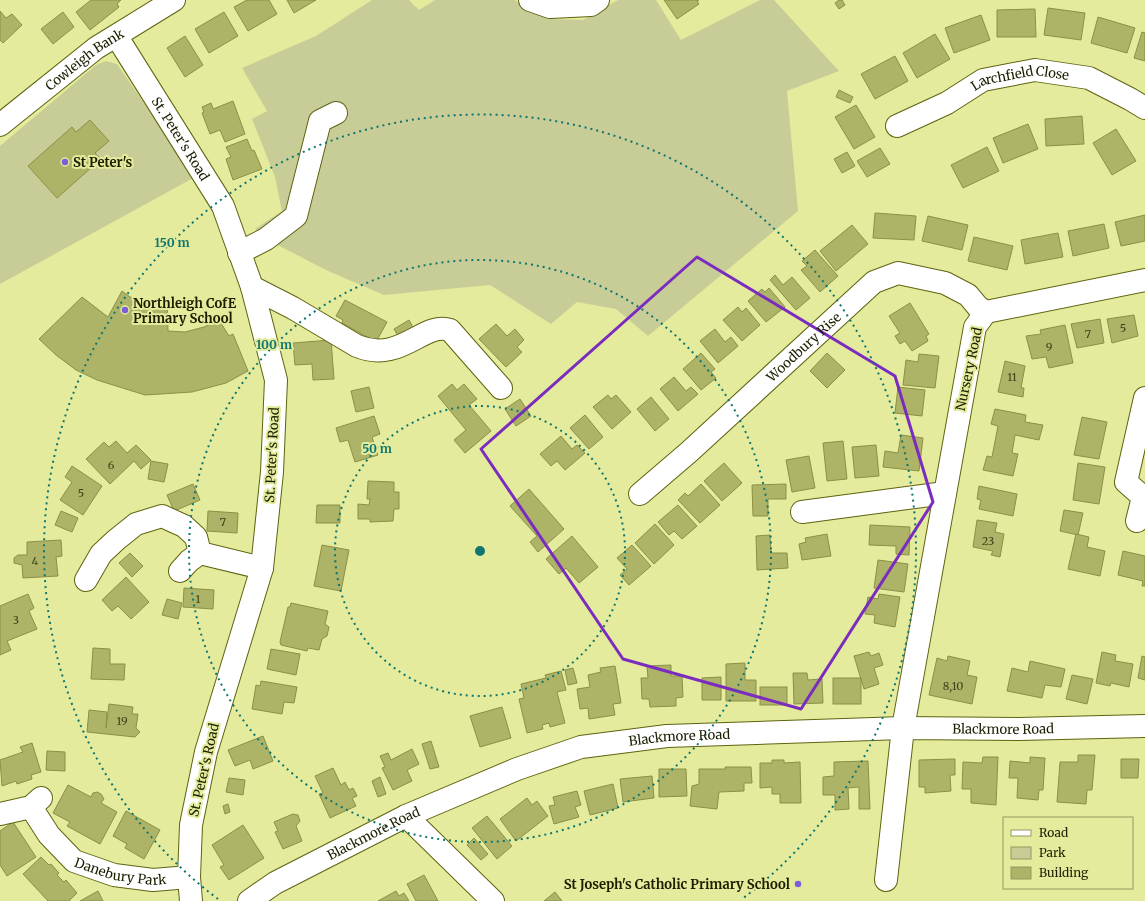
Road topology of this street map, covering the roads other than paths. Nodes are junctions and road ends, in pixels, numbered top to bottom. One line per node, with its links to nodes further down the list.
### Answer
1 (174, 0): 4 (street, Cowleigh Bank)
2 (530, 0): 3 (street)
3 (598, 0)
4 (117, 37): 7 (street, Cowleigh Bank); 9 (street, St. Peter's Road)
5 (1145, 108): 8 (street, Larchfield Close)
6 (336, 113): 9 (street)
7 (0, 125)
8 (897, 126)
9 (239, 253): 11 (street, St. Peter's Road)
10 (1145, 280): 12 (street, Nursery Road)
11 (252, 287): 13 (street); 20 (street, St. Peter's Road)
12 (986, 312): 15 (street, Nursery Road); 16 (street, Woodbury Rise)
13 (500, 388)
14 (1145, 398): 18 (street)
15 (945, 493): 17 (street); 24 (street, Nursery Road)
16 (640, 494)
17 (802, 512)
18 (1137, 521)
19 (200, 554): 20 (street); 21 (street); 22 (street)
20 (262, 568): 27 (street, St. Peter's Road)
21 (180, 572)
22 (86, 580)
23 (1145, 726): 24 (street, Blackmore Road)
24 (903, 728): 26 (street, Blackmore Road); 28 (street, Nursery Road)
25 (0, 814): 27 (street, Danebury Park)
26 (406, 816): 30 (street, Blackmore Road); 31 (street)
27 (189, 877): 29 (street, St. Peter's Road)
28 (886, 880)
29 (191, 901)
30 (249, 901)
31 (492, 901)

